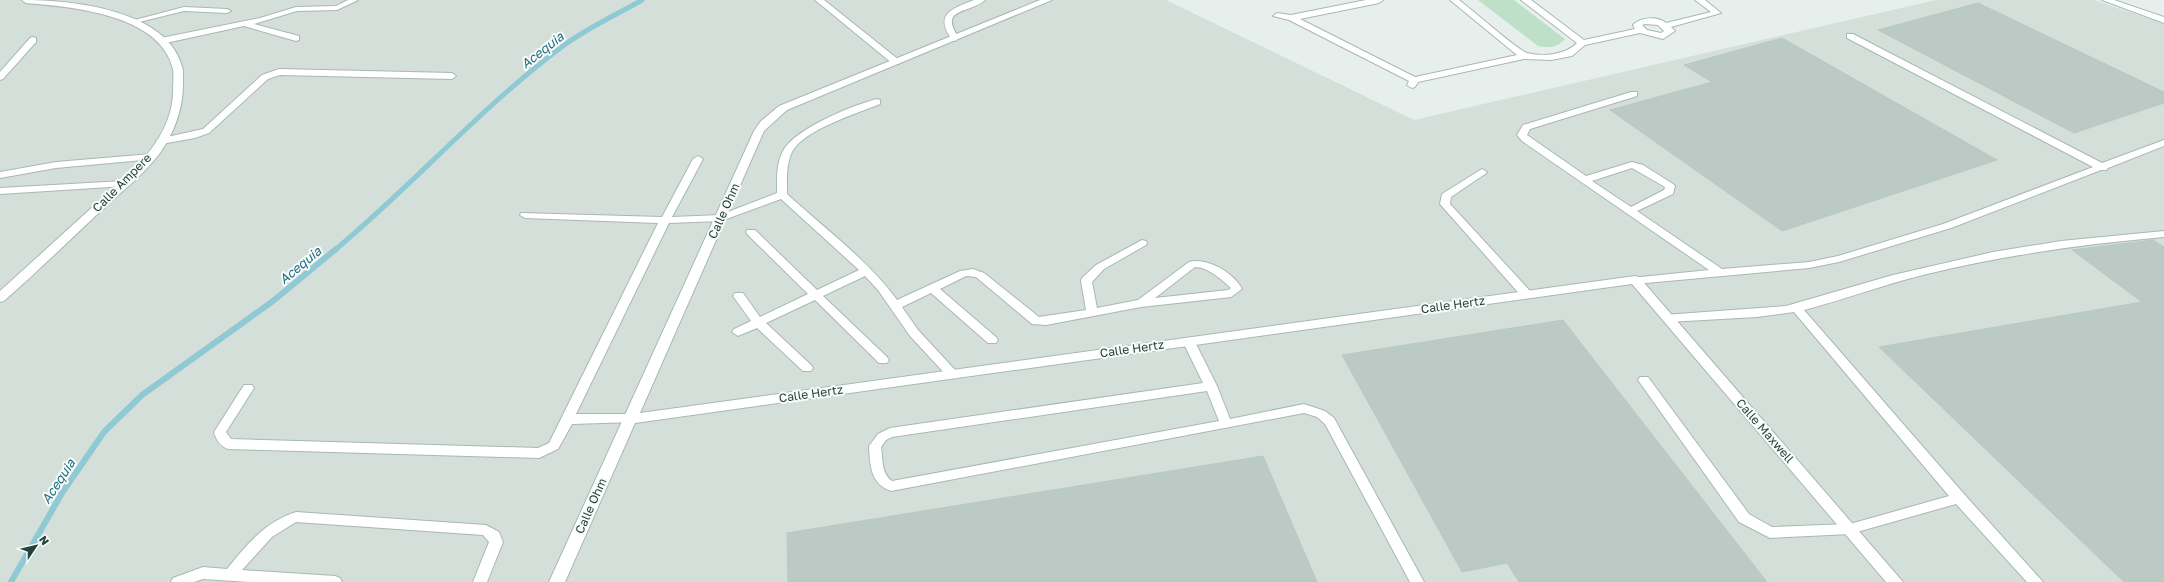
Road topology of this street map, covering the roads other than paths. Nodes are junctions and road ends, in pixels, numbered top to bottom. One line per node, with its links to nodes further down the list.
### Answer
1 (26, 0): 15 (street, Calle Ampere)
2 (354, 0): 16 (lane)
3 (819, 0): 26 (lane)
4 (981, 0): 21 (lane)
5 (1048, 0): 21 (street, Calle Ohm)
6 (1379, 0): 13 (street)
7 (1454, 0): 25 (street)
8 (1525, 0): 24 (street)
9 (1700, 0): 17 (street)
10 (2106, 0): 14 (street)
11 (227, 11): 15 (lane)
12 (1277, 16): 13 (street)
13 (1291, 18): 25 (street)
14 (2164, 20)
15 (134, 21): 23 (street, Calle Ampere)
16 (244, 24): 20 (lane); 23 (lane)
17 (1666, 26): 18 (street); 18 (street)
18 (1641, 30): 24 (street)
19 (1850, 36): 35 (lane)
20 (296, 38)
21 (955, 38): 26 (street, Calle Ohm)
22 (33, 40): 28 (lane)
23 (161, 41): 31 (street, Calle Ampere)
24 (1582, 43): 25 (street)
25 (1524, 56)
26 (896, 62): 44 (street, Calle Ohm)
27 (452, 76): 31 (lane)
28 (0, 77)
29 (1634, 94): 38 (lane)
30 (877, 102): 41 (lane)
31 (161, 141): 33 (street, Calle Ampere)
32 (2164, 143): 35 (lane)
33 (151, 157): 37 (lane); 39 (street, Calle Ampere)
34 (698, 159): 45 (lane)
35 (2103, 168): 50 (lane)
36 (1482, 172): 53 (lane)
37 (0, 174)
38 (1584, 180): 42 (lane); 42 (lane)
39 (123, 184): 40 (lane); 56 (street, Calle Ampere)
40 (0, 191)
41 (782, 195): 44 (lane); 49 (lane)
42 (1630, 211): 50 (lane)
43 (525, 215): 45 (lane)
44 (721, 218): 45 (lane); 73 (street, Calle Ohm)
45 (665, 220): 72 (lane)
46 (751, 232): 55 (lane)
47 (2164, 234): 59 (lane)
48 (1142, 243): 60 (lane)
49 (866, 271): 55 (lane); 58 (lane)
50 (1719, 272): 51 (lane)
51 (1635, 280): 53 (street, Calle Hertz); 61 (street, Calle Maxwell)
52 (932, 288): 58 (lane); 60 (lane); 64 (lane)
53 (1527, 295): 65 (street, Calle Hertz)
54 (739, 296): 62 (lane)
55 (815, 296): 62 (lane); 66 (lane)
56 (0, 298)
57 (1141, 303): 57 (lane); 60 (lane)
58 (894, 306): 68 (lane)
59 (1796, 307): 61 (lane); 75 (lane)
60 (1092, 312)
61 (1668, 318): 76 (street, Calle Maxwell)
62 (759, 322): 63 (lane); 67 (lane)
63 (738, 332)
64 (992, 340)
65 (1188, 342): 68 (street, Calle Hertz); 70 (lane)
66 (883, 360)
67 (807, 368)
68 (952, 374): 73 (street, Calle Hertz)
69 (1644, 380): 76 (lane)
70 (1211, 386): 74 (lane); 74 (lane)
71 (248, 388): 72 (lane)
72 (568, 419): 73 (lane)
73 (630, 419): 81 (street, Calle Ohm)
74 (1226, 424): 82 (lane)
75 (1959, 498): 76 (lane); 84 (lane)
76 (1850, 529): 83 (street, Calle Maxwell)
77 (230, 575): 78 (lane); 79 (lane); 80 (lane)
78 (178, 582)
79 (335, 582)
80 (480, 582)
81 (557, 582)
82 (1417, 582)
83 (1894, 582)
84 (2036, 582)

